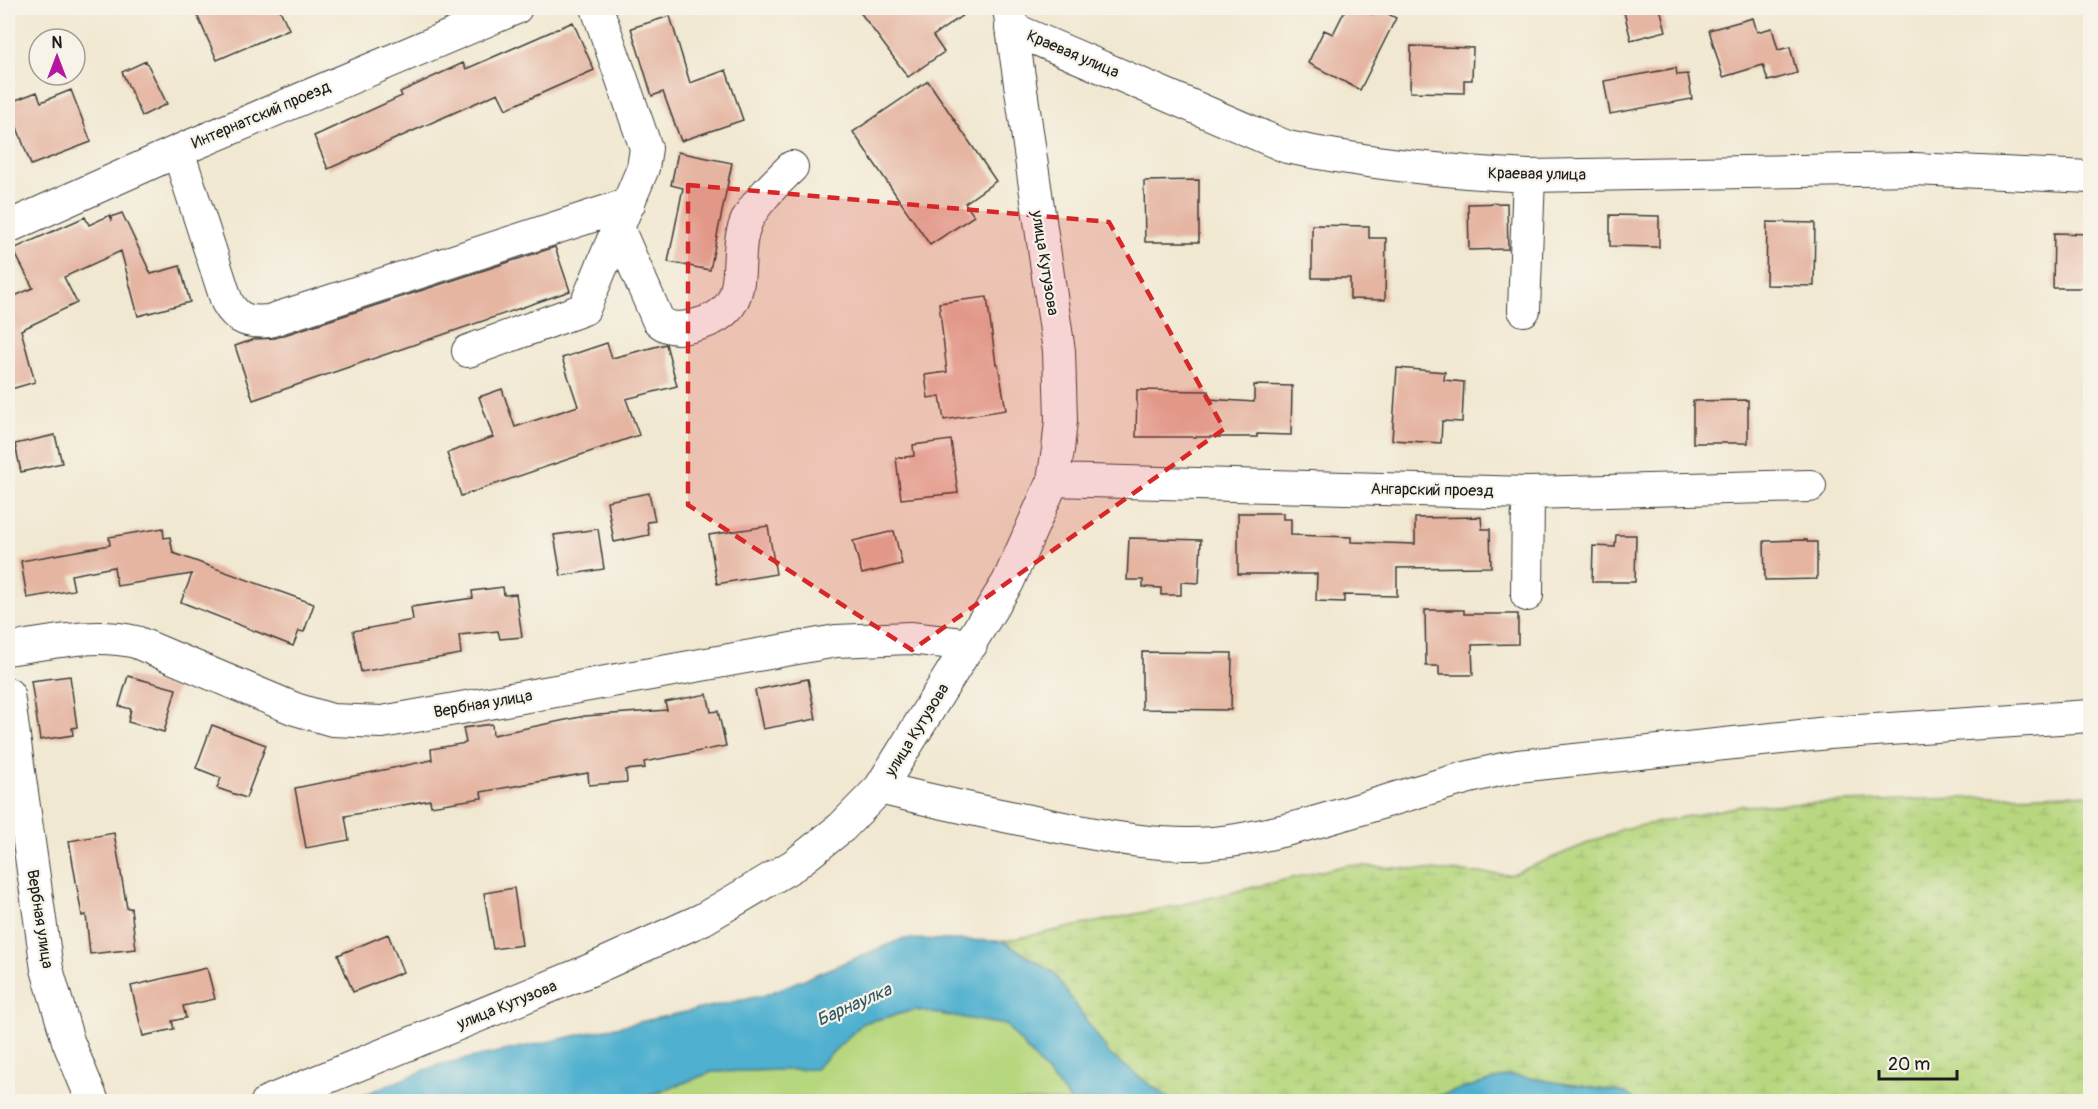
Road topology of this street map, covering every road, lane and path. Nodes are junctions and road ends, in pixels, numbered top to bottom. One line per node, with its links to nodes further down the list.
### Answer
1 (516, 8): 4 (street, Интернатский проезд)
2 (597, 8): 8 (street)
3 (1010, 18): 6 (street, Краевая улица); 12 (street, улица Кутузова)
4 (178, 151): 8 (street); 9 (street, Интернатский проезд)
5 (792, 167): 8 (street)
6 (1529, 176): 7 (street, Краевая улица); 10 (street)
7 (2091, 177)
8 (624, 216): 11 (street)
9 (8, 227)
10 (1524, 310)
11 (468, 351)
12 (1053, 480): 14 (street, Ангарский проезд); 16 (street, улица Кутузова)
13 (1810, 486): 14 (street, Ангарский проезд)
14 (1528, 493): 15 (street)
15 (1527, 595)
16 (971, 645): 17 (street, Вербная улица); 20 (street, улица Кутузова)
17 (8, 649)
18 (8, 694): 21 (street, Вербная улица)
19 (2091, 716): 20 (street)
20 (880, 788): 22 (street, улица Кутузова)
21 (93, 1101)
22 (267, 1101)

